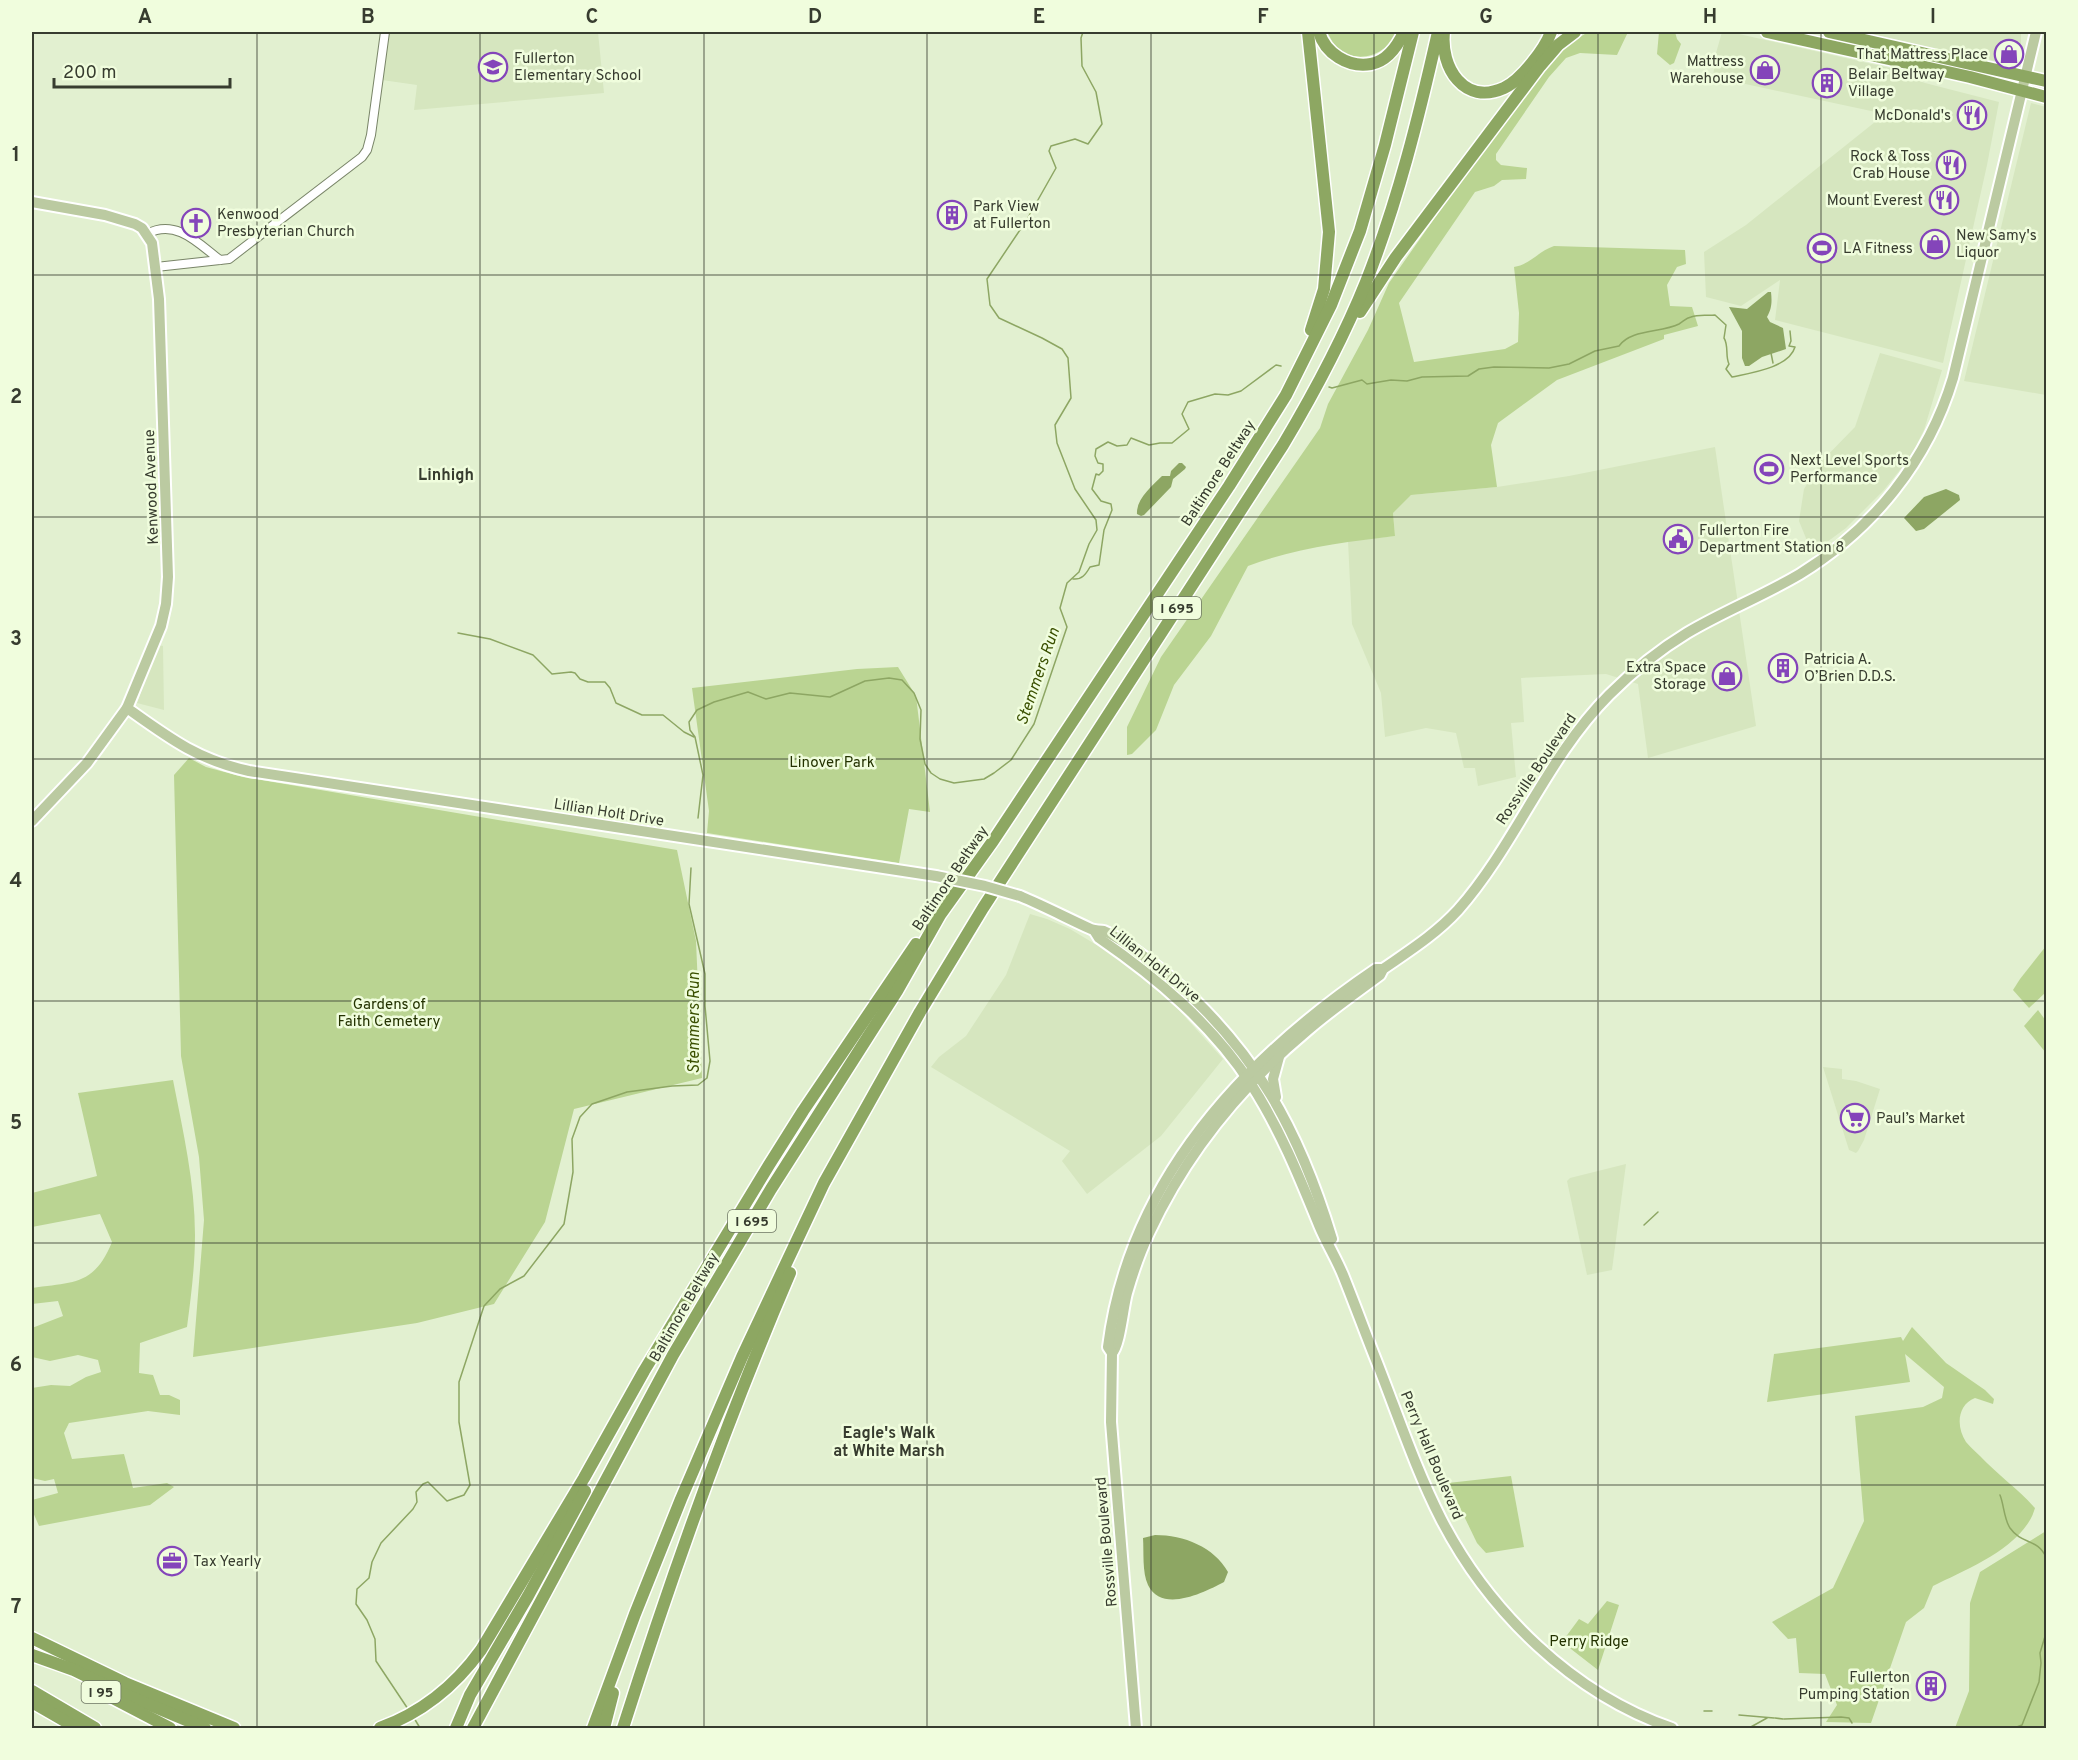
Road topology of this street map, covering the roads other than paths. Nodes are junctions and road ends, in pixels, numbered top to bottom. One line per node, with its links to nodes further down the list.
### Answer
1 (385, 32): 19 (street)
2 (1308, 32): 22 (highway)
3 (1319, 32): 4 (highway)
4 (1404, 32)
5 (1413, 32): 22 (highway, Baltimore Beltway / I 695)
6 (1438, 32): 21 (highway, I 695)
7 (1444, 32): 8 (highway)
8 (1551, 32)
9 (1575, 32): 21 (highway)
10 (1767, 32): 15 (highway)
11 (1829, 32): 13 (highway)
12 (2036, 32): 13 (main road, Rossville Boulevard)
13 (2025, 75): 14 (highway); 15 (main road, Rossville Boulevard)
14 (2046, 81)
15 (2021, 91): 16 (highway); 26 (main road, Rossville Boulevard)
16 (2046, 97)
17 (32, 202): 18 (main road)
18 (147, 234): 19 (street); 20 (main road, Kenwood Avenue)
19 (220, 260): 20 (street)
20 (156, 267): 23 (main road, Kenwood Avenue)
21 (1335, 351): 30 (highway, I 695)
22 (1215, 507): 25 (highway, Baltimore Beltway / I 695)
23 (127, 708): 24 (main road, Kenwood Avenue); 28 (main road, Lillian Holt Drive, bridge)
24 (32, 821)
25 (940, 915): 32 (highway); 45 (highway, Baltimore Beltway / I 695)
26 (1383, 969): 27 (main road, Rossville Boulevard); 28 (main road, Rossville Boulevard)
27 (1279, 1055): 28 (main road, Rossville Boulevard); 29 (main road)
28 (1252, 1075): 29 (main road, Perry Hall Boulevard); 31 (main road, Perry Hall Boulevard); 49 (main road, Rossville Boulevard)
29 (1280, 1109): 31 (main road, Perry Hall Boulevard)
30 (843, 1151): 33 (highway, I 695); 48 (highway)
31 (1342, 1274): 50 (main road, Perry Hall Boulevard)
32 (653, 1359): 43 (highway); 44 (highway)
33 (706, 1442): 46 (highway, I 695); 47 (highway)
34 (32, 1638): 42 (highway)
35 (32, 1656): 40 (highway, I 95); 41 (highway)
36 (32, 1691): 39 (highway)
37 (32, 1702): 38 (highway)
38 (77, 1728)
39 (95, 1728)
40 (170, 1728)
41 (206, 1728)
42 (234, 1728)
43 (380, 1728)
44 (456, 1728)
45 (473, 1728)
46 (593, 1728)
47 (604, 1728)
48 (623, 1728)
49 (1136, 1728)
50 (1672, 1728)

